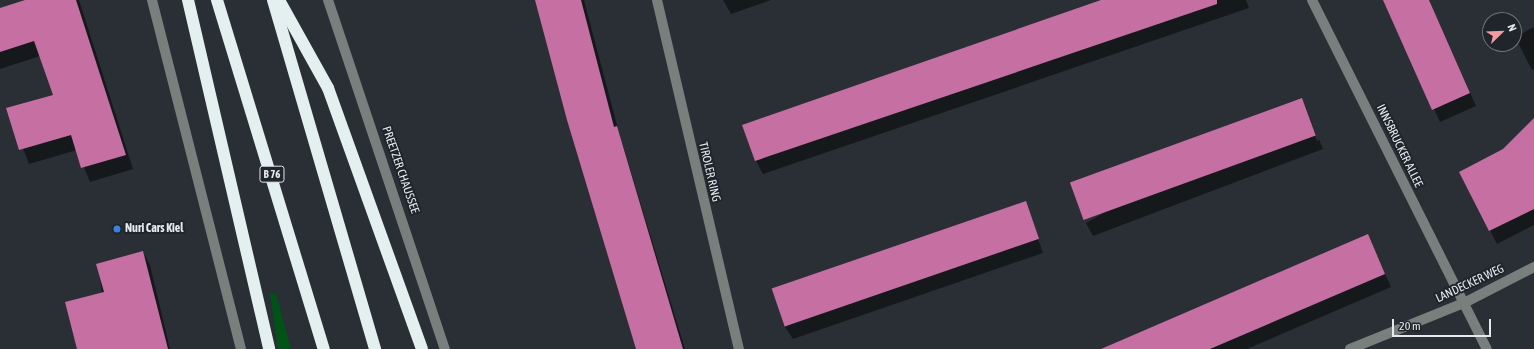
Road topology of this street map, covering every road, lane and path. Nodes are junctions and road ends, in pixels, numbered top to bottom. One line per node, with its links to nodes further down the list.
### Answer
1 (152, 0): 11 (street)
2 (188, 0): 12 (highway)
3 (217, 0): 13 (highway, B 76)
4 (273, 0): 14 (highway)
5 (279, 0): 15 (highway)
6 (328, 0): 16 (street, PREETZER CHAUSSEE)
7 (657, 0): 17 (street, TIROLER RING)
8 (1312, 0): 10 (street, INNSBRUCKER ALLEE)
9 (1534, 267): 10 (street, LANDECKER WEG)
10 (1464, 303): 18 (street, LANDECKER WEG); 19 (street, INNSBRUCKER ALLEE)
11 (241, 349)
12 (269, 349)
13 (324, 349)
14 (375, 349)
15 (422, 349)
16 (445, 349)
17 (739, 349)
18 (1350, 349)
19 (1487, 349)

